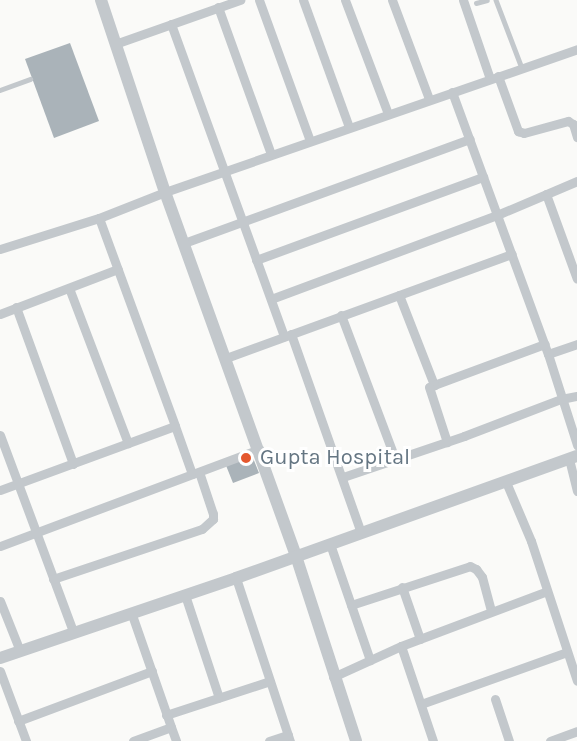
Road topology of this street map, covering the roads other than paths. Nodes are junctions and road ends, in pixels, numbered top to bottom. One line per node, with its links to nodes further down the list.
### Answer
1 (101, 0): 13 (street)
2 (240, 0): 11 (street)
3 (259, 0): 25 (street)
4 (303, 0): 22 (street)
5 (345, 0): 21 (street)
6 (392, 0): 20 (street)
7 (463, 0): 16 (street)
8 (487, 0): 10 (lane)
9 (496, 0): 15 (lane)
10 (476, 3)
11 (218, 8): 12 (street); 26 (street)
12 (171, 24): 13 (street); 27 (street)
13 (115, 44): 30 (street)
14 (577, 49): 15 (street)
15 (522, 68): 16 (street)
16 (494, 78): 19 (street); 23 (street)
17 (30, 79): 18 (lane)
18 (0, 90)
19 (452, 92): 20 (street); 24 (street)
20 (429, 99): 21 (street)
21 (388, 114): 22 (street)
22 (349, 127): 25 (street)
23 (577, 137)
24 (470, 140): 28 (street); 34 (street)
25 (310, 141): 26 (street)
26 (271, 154): 27 (street)
27 (225, 171): 30 (street); 34 (street)
28 (483, 177): 32 (street); 38 (street)
29 (577, 182): 31 (street)
30 (165, 192): 33 (street); 35 (street)
31 (546, 194): 32 (street); 40 (street)
32 (497, 214): 37 (street); 43 (street)
33 (99, 218): 36 (street); 39 (street)
34 (242, 222): 35 (street); 38 (street)
35 (184, 243): 51 (street)
36 (1, 247)
37 (512, 254): 42 (street); 48 (street)
38 (256, 260): 43 (street)
39 (118, 269): 41 (street); 55 (street)
40 (577, 279)
41 (69, 288): 44 (street); 58 (street)
42 (399, 295): 46 (street); 52 (street)
43 (271, 299): 47 (street)
44 (16, 308): 45 (street); 63 (street)
45 (0, 314)
46 (341, 315): 47 (street); 62 (street)
47 (288, 335): 51 (street); 65 (street)
48 (545, 344): 50 (street); 52 (street)
49 (577, 344): 50 (street)
50 (548, 354): 54 (street)
51 (226, 358): 60 (street)
52 (434, 385): 57 (street)
53 (577, 396): 54 (street)
54 (561, 399): 57 (street); 59 (street)
55 (175, 426): 58 (street); 64 (street)
56 (0, 435): 67 (street)
57 (447, 442): 62 (street)
58 (128, 443): 63 (street)
59 (577, 445)
60 (259, 449): 64 (street); 74 (street)
61 (573, 457): 66 (street); 69 (street)
62 (395, 459): 65 (street)
63 (73, 464): 67 (street)
64 (196, 473): 70 (street); 76 (street)
65 (343, 477): 71 (street)
66 (506, 482): 71 (street); 78 (street)
67 (18, 484): 68 (street); 70 (street)
68 (0, 490)
69 (577, 491)
70 (37, 533): 73 (street); 76 (street)
71 (361, 533): 72 (street)
72 (330, 544): 74 (street); 81 (street)
73 (0, 546)
74 (296, 556): 75 (street); 93 (street)
75 (236, 578): 79 (street); 95 (street)
76 (53, 579): 84 (street)
77 (402, 587): 81 (street); 82 (street); 85 (street)
78 (547, 591): 82 (street); 88 (street)
79 (185, 595): 83 (street); 96 (street)
80 (0, 602): 87 (street)
81 (351, 605): 90 (street)
82 (490, 611): 85 (street)
83 (131, 612): 84 (street); 92 (street)
84 (73, 631): 87 (street)
85 (420, 639): 86 (street)
86 (401, 646): 90 (street); 98 (street)
87 (20, 651): 89 (street)
88 (567, 652): 94 (street); 98 (street)
89 (0, 658)
90 (370, 660): 93 (street)
91 (0, 671): 100 (street)
92 (152, 671): 99 (street); 100 (street)
93 (333, 677): 108 (street)
94 (577, 680)
95 (270, 681): 96 (street); 103 (street)
96 (219, 698): 99 (street)
97 (495, 699): 110 (street)
98 (421, 704): 109 (street)
99 (166, 715): 101 (street)
100 (18, 721): 104 (street)
101 (171, 727): 105 (street); 106 (street)
102 (577, 731): 111 (street)
103 (289, 738): 107 (street)
104 (26, 741)
105 (133, 741)
106 (176, 741)
107 (269, 741)
108 (356, 741)
109 (433, 741)
110 (509, 741)
111 (550, 741)

